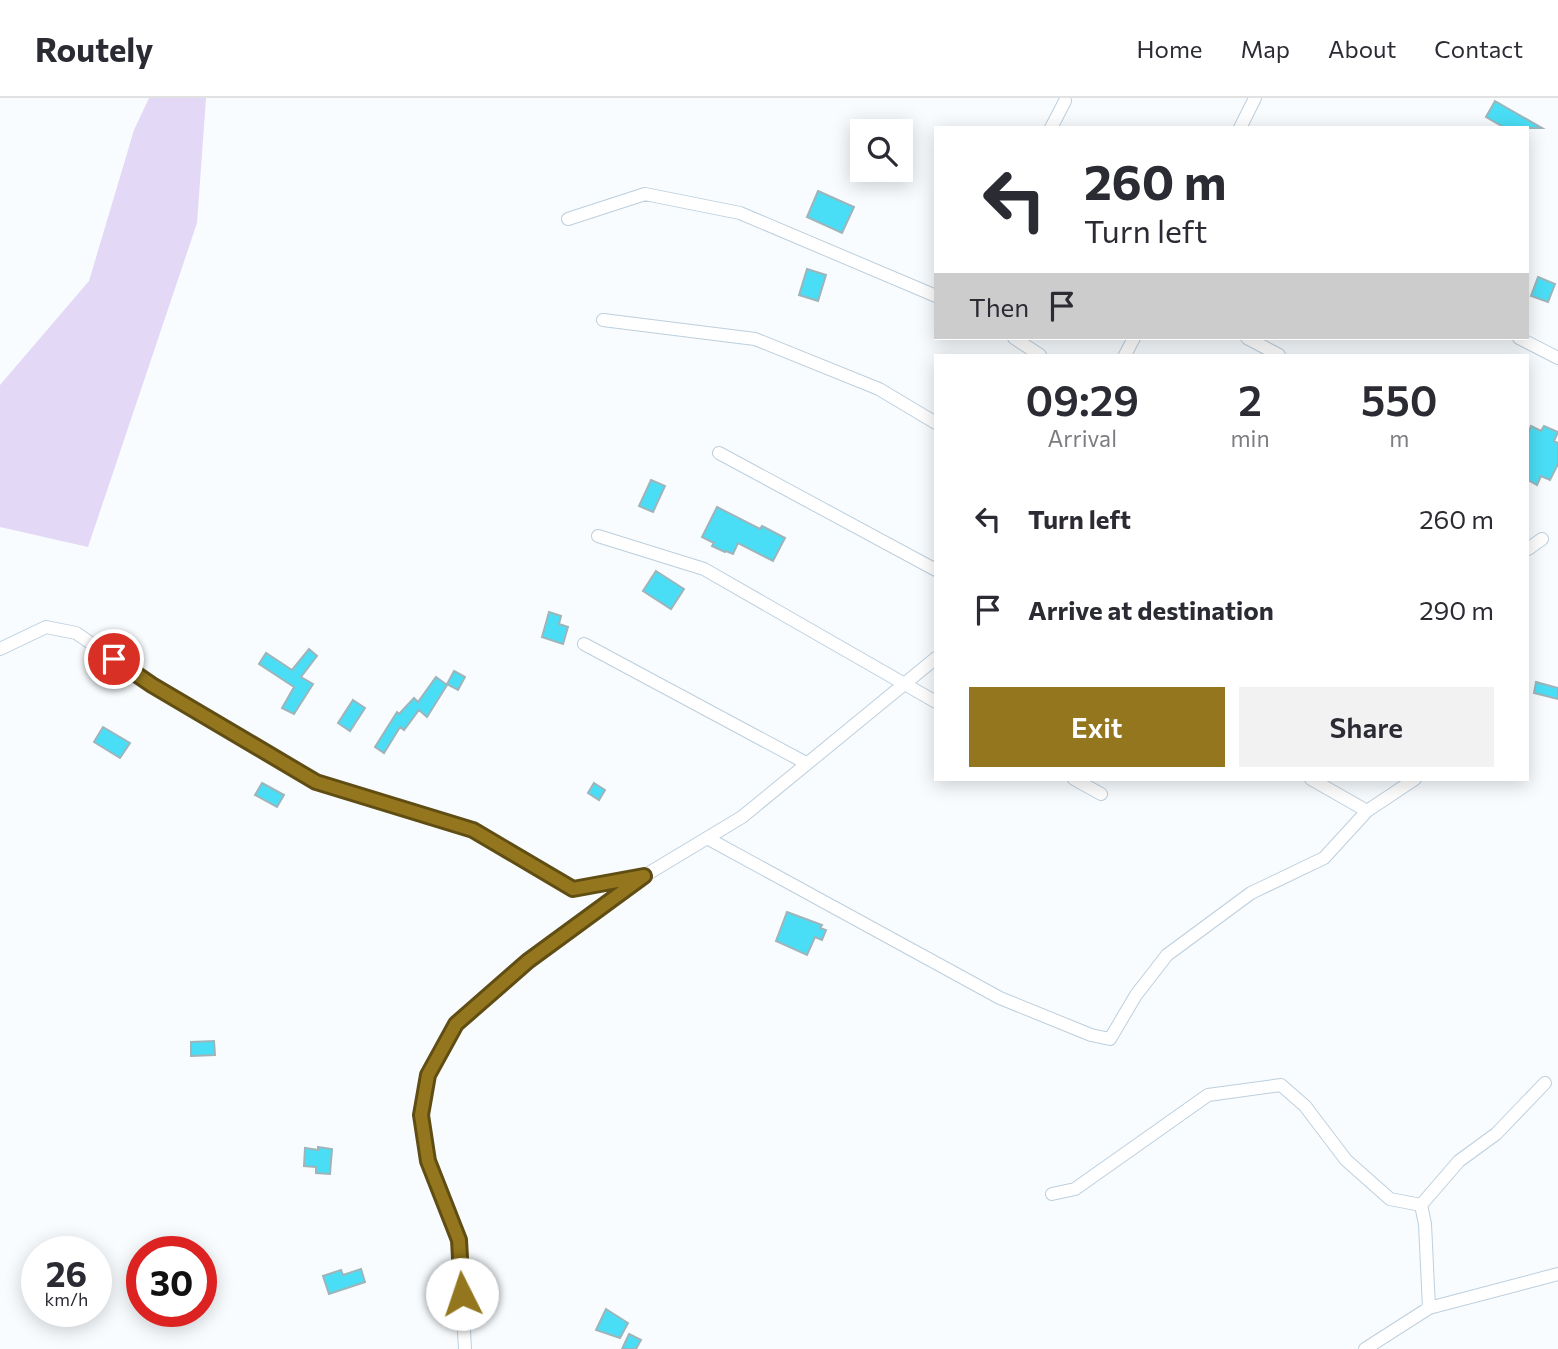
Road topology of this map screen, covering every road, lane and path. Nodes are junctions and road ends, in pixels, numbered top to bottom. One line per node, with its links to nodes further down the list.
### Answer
1 (1255, 98): 4 (street)
2 (1065, 101): 3 (street)
3 (1052, 126)
4 (1241, 126)
5 (568, 219): 6 (street)
6 (934, 295)
7 (603, 320): 14 (street)
8 (1017, 340): 11 (street)
9 (1251, 340): 12 (street)
10 (1524, 340): 13 (street)
11 (1038, 354)
12 (1277, 354)
13 (1558, 358)
14 (934, 422)
15 (719, 453): 19 (street)
16 (598, 536): 23 (street)
17 (1542, 539): 18 (street)
18 (1529, 548)
19 (934, 569)
20 (584, 644): 25 (street)
21 (0, 649): 32 (street)
22 (934, 660): 23 (street)
23 (903, 683): 24 (street); 25 (street)
24 (934, 701)
25 (806, 763): 31 (street)
26 (1078, 781): 29 (street)
27 (1314, 781): 30 (street)
28 (1412, 781): 30 (street)
29 (1101, 794)
30 (1367, 811): 31 (street)
31 (707, 838): 32 (street)
32 (644, 876): 38 (street)
33 (1545, 1083): 35 (street)
34 (1052, 1194): 35 (street)
35 (1421, 1205): 37 (street)
36 (1558, 1274): 37 (street)
37 (1429, 1308): 39 (street)
38 (466, 1349)
39 (1365, 1349)

